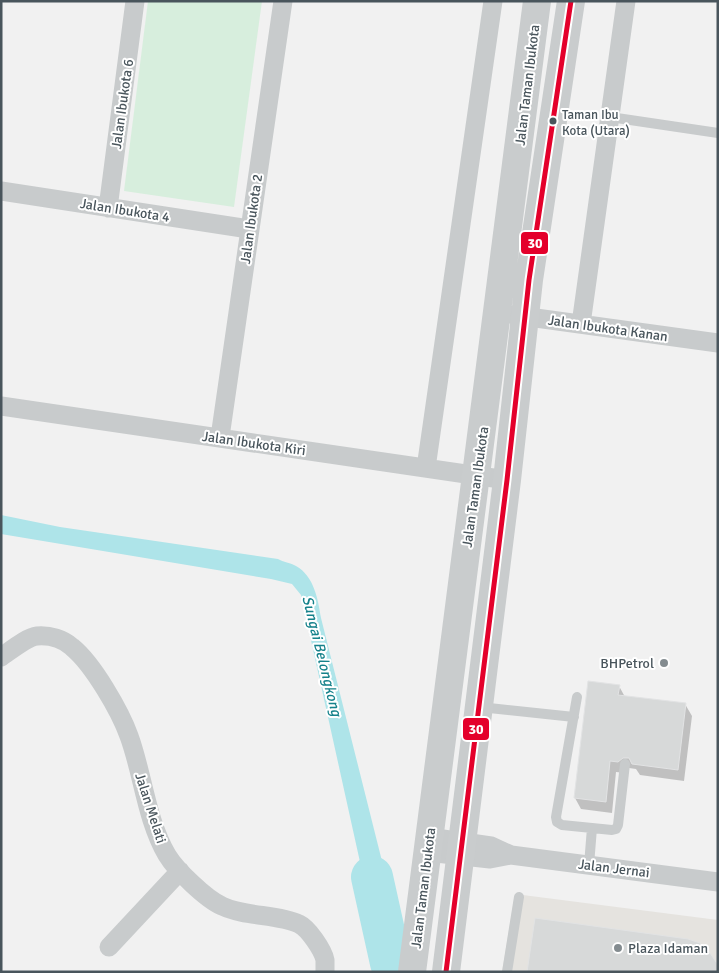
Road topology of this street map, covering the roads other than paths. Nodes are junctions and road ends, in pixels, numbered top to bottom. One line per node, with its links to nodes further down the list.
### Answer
1 (135, 1): 10 (street, Jalan Ibukota 6)
2 (283, 1): 11 (street, Jalan Ibukota 2)
3 (492, 1): 18 (street)
4 (537, 1): 12 (main road, Jalan Taman Ibukota)
5 (571, 1): 13 (main road)
6 (626, 1): 7 (street)
7 (610, 117): 8 (lane); 14 (street)
8 (718, 133)
9 (1, 191): 10 (street, Jalan Ibukota 4)
10 (108, 208): 11 (street, Jalan Ibukota 4)
11 (250, 229): 17 (street, Jalan Ibukota 2)
12 (498, 312): 13 (street, Jalan Ibukota Kanan); 19 (main road, Jalan Taman Ibukota)
13 (526, 316): 14 (street, Jalan Ibukota Kanan); 20 (main road)
14 (581, 324): 15 (street, Jalan Ibukota Kanan)
15 (718, 343)
16 (1, 406): 17 (street, Jalan Ibukota Kiri)
17 (220, 437): 18 (street, Jalan Ibukota Kiri)
18 (426, 468): 19 (street, Jalan Ibukota Kiri)
19 (476, 475): 20 (street, Jalan Ibukota Kiri); 27 (main road, Jalan Taman Ibukota)
20 (507, 480): 23 (main road)
21 (1, 657): 30 (street, Jalan Melati)
22 (577, 697): 24 (lane)
23 (479, 707): 24 (lane); 28 (main road)
24 (574, 717): 26 (lane)
25 (625, 764): 26 (lane)
26 (592, 828): 29 (lane)
27 (428, 844): 28 (street, Jalan Jernai); 35 (main road, Jalan Taman Ibukota)
28 (462, 849): 29 (street, Jalan Jernai); 36 (main road)
29 (589, 865): 31 (street, Jalan Jernai)
30 (180, 871): 33 (street); 34 (street, Jalan Melati)
31 (718, 882)
32 (518, 897): 37 (lane)
33 (109, 947)
34 (325, 972)
35 (412, 972)
36 (446, 972)
37 (507, 972)

